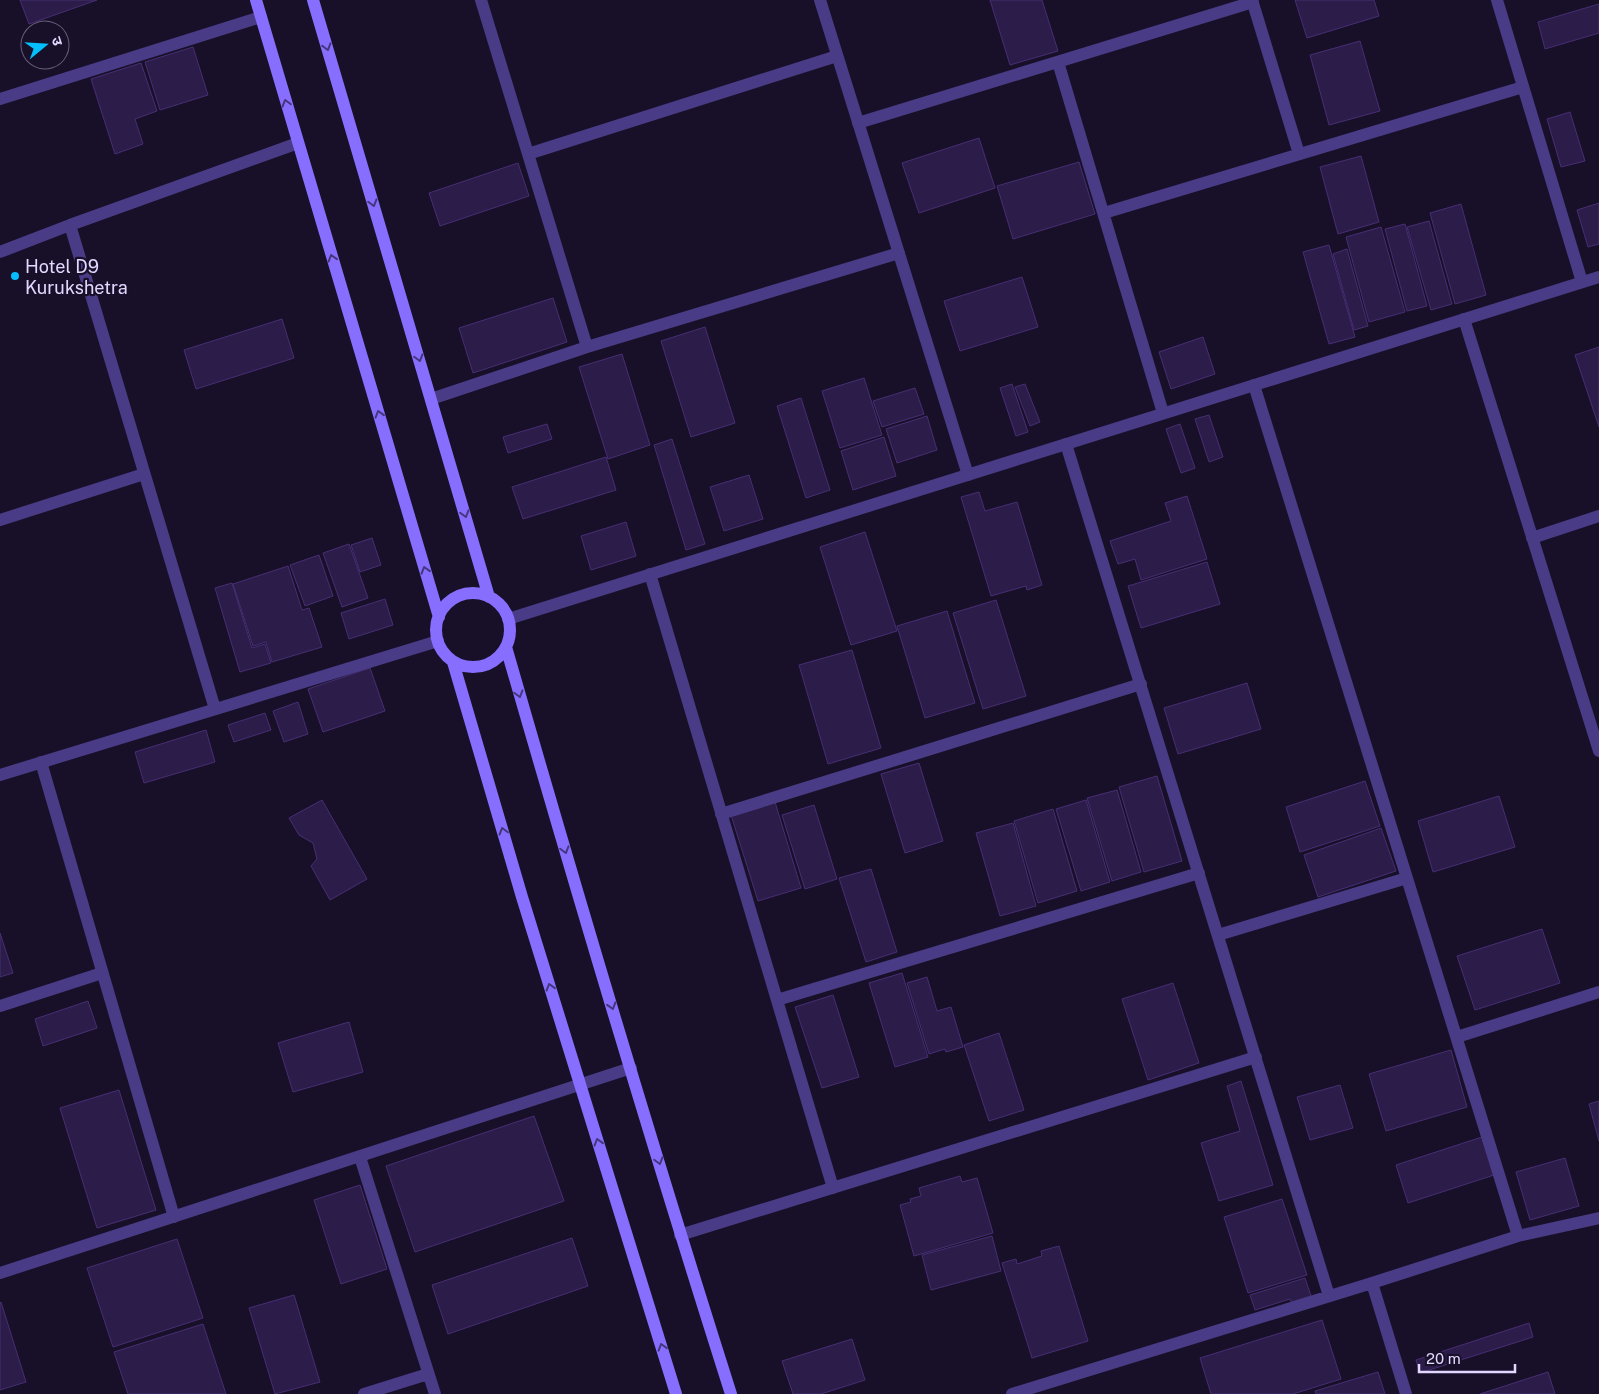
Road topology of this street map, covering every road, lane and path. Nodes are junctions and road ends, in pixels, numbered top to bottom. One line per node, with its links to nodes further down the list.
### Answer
1 (256, 0): 7 (main road)
2 (313, 0): 25 (main road, one-way to 25)
3 (481, 0): 14 (street)
4 (820, 0): 8 (street)
5 (1497, 0): 10 (street)
6 (1252, 1): 9 (street); 15 (street)
7 (261, 17): 11 (street); 13 (main road, one-way to 7)
8 (838, 56): 12 (street); 14 (street)
9 (1058, 62): 12 (street); 16 (street)
10 (1523, 87): 15 (street); 21 (street)
11 (0, 99)
12 (858, 124): 19 (street)
13 (298, 143): 17 (street); 35 (main road, one-way to 13)
14 (528, 154): 23 (street)
15 (1299, 154): 16 (street)
16 (1104, 213): 26 (street)
17 (70, 225): 18 (street); 28 (street)
18 (0, 252)
19 (899, 253): 23 (street); 29 (street)
20 (1599, 277): 21 (street)
21 (1582, 282): 22 (street)
22 (1464, 319): 24 (street); 32 (street)
23 (587, 347): 25 (street)
24 (1254, 385): 26 (street); 48 (street)
25 (430, 399): 34 (main road, one-way to 34)
26 (1163, 413): 27 (street)
27 (1066, 444): 29 (street); 40 (street)
28 (144, 474): 31 (street); 41 (street)
29 (968, 475): 33 (street)
30 (1599, 516): 32 (street)
31 (0, 520)
32 (1532, 538): 42 (street)
33 (650, 574): 36 (street); 46 (street)
34 (489, 597): 35 (main road); 36 (main road)
35 (439, 617): 37 (main road)
36 (508, 619): 38 (main road)
37 (438, 641): 39 (main road); 41 (street)
38 (506, 647): 39 (main road); 56 (main road, one-way to 56)
39 (454, 662): 57 (main road, one-way to 39)
40 (1140, 684): 46 (street); 47 (street)
41 (214, 709): 44 (street)
42 (1596, 733): 43 (street)
43 (1599, 751)
44 (41, 762): 45 (street); 50 (street)
45 (0, 775)
46 (721, 814): 52 (street)
47 (1199, 874): 49 (street); 52 (street)
48 (1408, 878): 49 (street); 54 (street)
49 (1218, 935): 55 (street)
50 (102, 973): 53 (street); 60 (street)
51 (1599, 992): 54 (street)
52 (777, 1000): 59 (street)
53 (0, 1006)
54 (1457, 1037): 63 (street)
55 (1256, 1058): 59 (street); 66 (street)
56 (631, 1068): 57 (street); 62 (main road, one-way to 62)
57 (580, 1085): 58 (street); 70 (main road, one-way to 57)
58 (360, 1157): 60 (street); 67 (street)
59 (833, 1188): 62 (street)
60 (174, 1217): 64 (street)
61 (1599, 1218): 63 (street)
62 (680, 1235): 71 (main road)
63 (1518, 1236): 65 (street)
64 (0, 1273)
65 (1372, 1283): 66 (street); 73 (street)
66 (1329, 1296): 72 (street)
67 (428, 1374): 68 (street); 69 (street)
68 (364, 1394)
69 (435, 1394)
70 (676, 1394)
71 (731, 1394)
72 (1012, 1394)
73 (1406, 1394)

